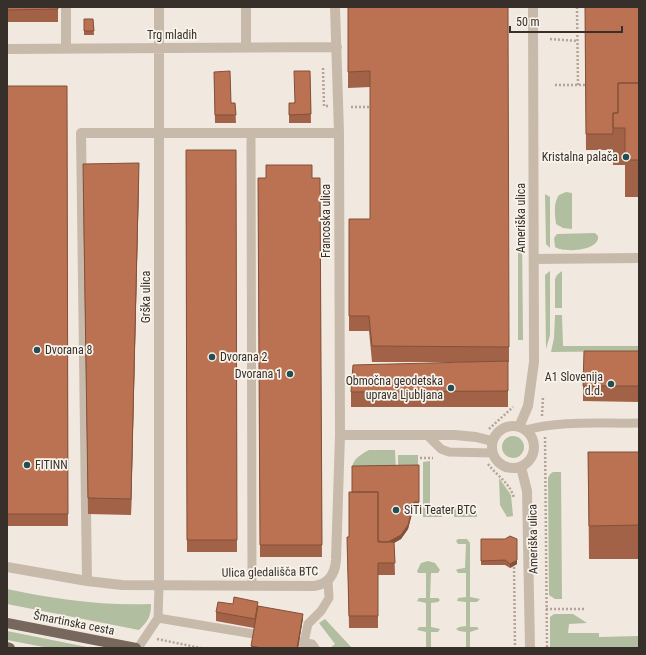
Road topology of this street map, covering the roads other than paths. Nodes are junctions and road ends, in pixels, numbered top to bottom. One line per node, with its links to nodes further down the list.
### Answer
1 (66, 7): 10 (street)
2 (159, 7): 7 (street, Grška ulica)
3 (246, 7): 8 (street)
4 (335, 7): 6 (street, Francoska ulica)
5 (533, 7): 15 (street, Ameriška ulica)
6 (337, 47): 8 (street, Trg mladih); 13 (street, Francoska ulica)
7 (159, 48): 8 (street, Trg mladih); 10 (street, Trg mladih); 11 (street, Grška ulica)
8 (246, 48)
9 (7, 49): 10 (street, Trg mladih)
10 (66, 49)
11 (159, 133): 12 (street); 24 (street); 26 (street, Grška ulica)
12 (251, 134): 13 (street); 27 (lane)
13 (339, 134): 18 (street, Francoska ulica)
14 (639, 258): 15 (street)
15 (534, 259): 17 (street, Ameriška ulica)
16 (639, 424): 17 (lane)
17 (522, 428): 20 (street); 22 (street)
18 (340, 434): 19 (street); 25 (street, Ulica gledališča BTC)
19 (428, 435): 20 (street); 21 (lane)
20 (492, 441): 21 (street)
21 (492, 453): 22 (street)
22 (521, 467): 35 (street, Ameriška ulica)
23 (7, 567): 24 (street, Ulica gledališča BTC)
24 (87, 581): 26 (street, Ulica gledališča BTC)
25 (328, 581): 27 (street, Ulica gledališča BTC); 34 (lane)
26 (159, 586): 27 (street, Ulica gledališča BTC); 28 (lane)
27 (252, 586)
28 (158, 618): 30 (lane); 33 (lane)
29 (7, 623): 33 (main road, Šmartinska cesta)
30 (254, 634)
31 (7, 647): 32 (main road)
32 (10, 648)
33 (137, 648)
34 (315, 648)
35 (530, 648)

